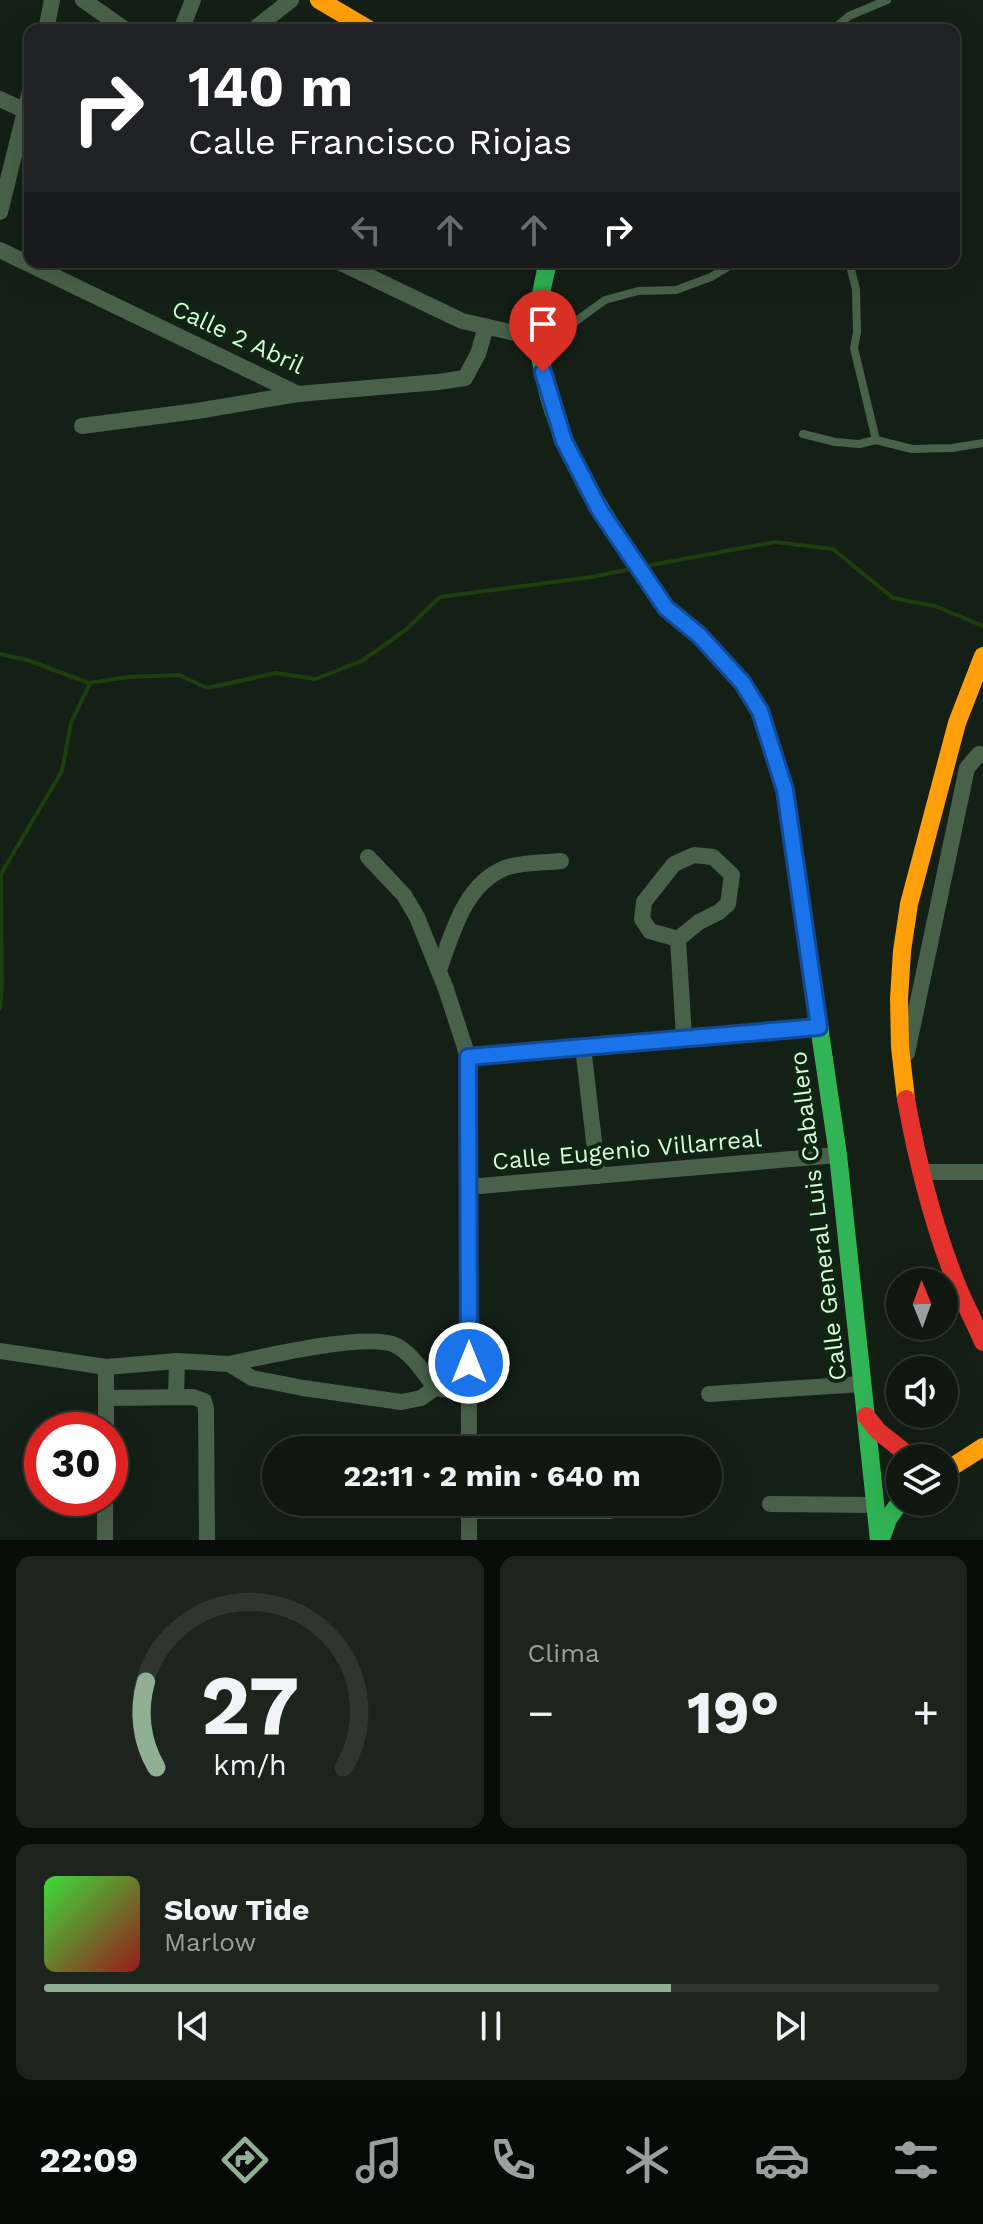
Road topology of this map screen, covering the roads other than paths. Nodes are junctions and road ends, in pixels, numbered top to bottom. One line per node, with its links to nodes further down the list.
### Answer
1 (52, 0): 7 (street)
2 (83, 0): 8 (street)
3 (193, 0): 9 (street)
4 (291, 0): 10 (street)
5 (887, 0): 12 (lane)
6 (321, 1): 11 (street)
7 (47, 24)
8 (117, 24)
9 (183, 24)
10 (261, 24)
11 (360, 24)
12 (839, 24)
13 (0, 99): 14 (street)
14 (24, 110)
15 (24, 126): 16 (street)
16 (0, 212)
17 (0, 250): 18 (street, Calle 2 Abril)
18 (24, 262)
19 (37, 268): 26 (street, Calle 2 Abril)
20 (351, 268): 24 (street)
21 (547, 268): 25 (street, Calle General Luis Caballero)
22 (726, 268): 25 (lane)
23 (851, 268): 29 (lane)
24 (486, 327): 25 (street); 26 (street, Calle 2 Abril)
25 (537, 338): 37 (street, Calle General Luis Caballero)
26 (298, 394): 27 (street)
27 (82, 426)
28 (803, 434): 29 (lane)
29 (876, 440): 30 (lane)
30 (983, 443)
31 (983, 656): 41 (street)
32 (983, 755): 41 (street)
33 (368, 857): 36 (street)
34 (561, 861): 36 (street)
35 (678, 939): 35 (street); 38 (street)
36 (439, 970): 40 (street)
37 (819, 1027): 38 (street); 42 (street, Calle General Luis Caballero)
38 (684, 1037): 39 (street)
39 (583, 1047): 40 (street); 45 (street)
40 (468, 1057): 46 (street)
41 (903, 1070): 43 (street)
42 (838, 1155): 45 (street, Calle Eugenio Villarreal); 53 (street, Calle General Luis Caballero)
43 (922, 1172): 44 (street); 47 (street)
44 (983, 1172)
45 (598, 1176): 46 (street, Calle Eugenio Villarreal)
46 (468, 1187): 56 (street)
47 (983, 1342)
48 (0, 1351): 52 (street)
49 (285, 1353): 51 (street); 54 (street); 55 (street)
50 (177, 1361): 51 (street); 52 (street); 58 (street)
51 (229, 1364): 54 (street)
52 (106, 1367): 59 (street)
53 (862, 1384): 57 (street); 61 (street, Calle General Luis Caballero)
54 (292, 1386): 55 (street)
55 (435, 1388): 56 (street)
56 (469, 1393): 62 (street)
57 (709, 1394)
58 (176, 1397): 59 (street); 72 (street)
59 (106, 1398): 60 (street)
60 (106, 1412)
61 (866, 1416): 63 (street); 67 (street, Calle General Luis Caballero)
62 (469, 1436)
63 (894, 1444)
64 (983, 1447): 65 (street)
65 (958, 1462)
66 (770, 1504): 67 (street)
67 (875, 1505): 74 (street, Calle General Luis Caballero)
68 (105, 1516): 71 (street)
69 (468, 1516): 73 (street)
70 (890, 1516): 74 (street)
71 (105, 1540)
72 (207, 1540)
73 (469, 1540)
74 (880, 1540)

